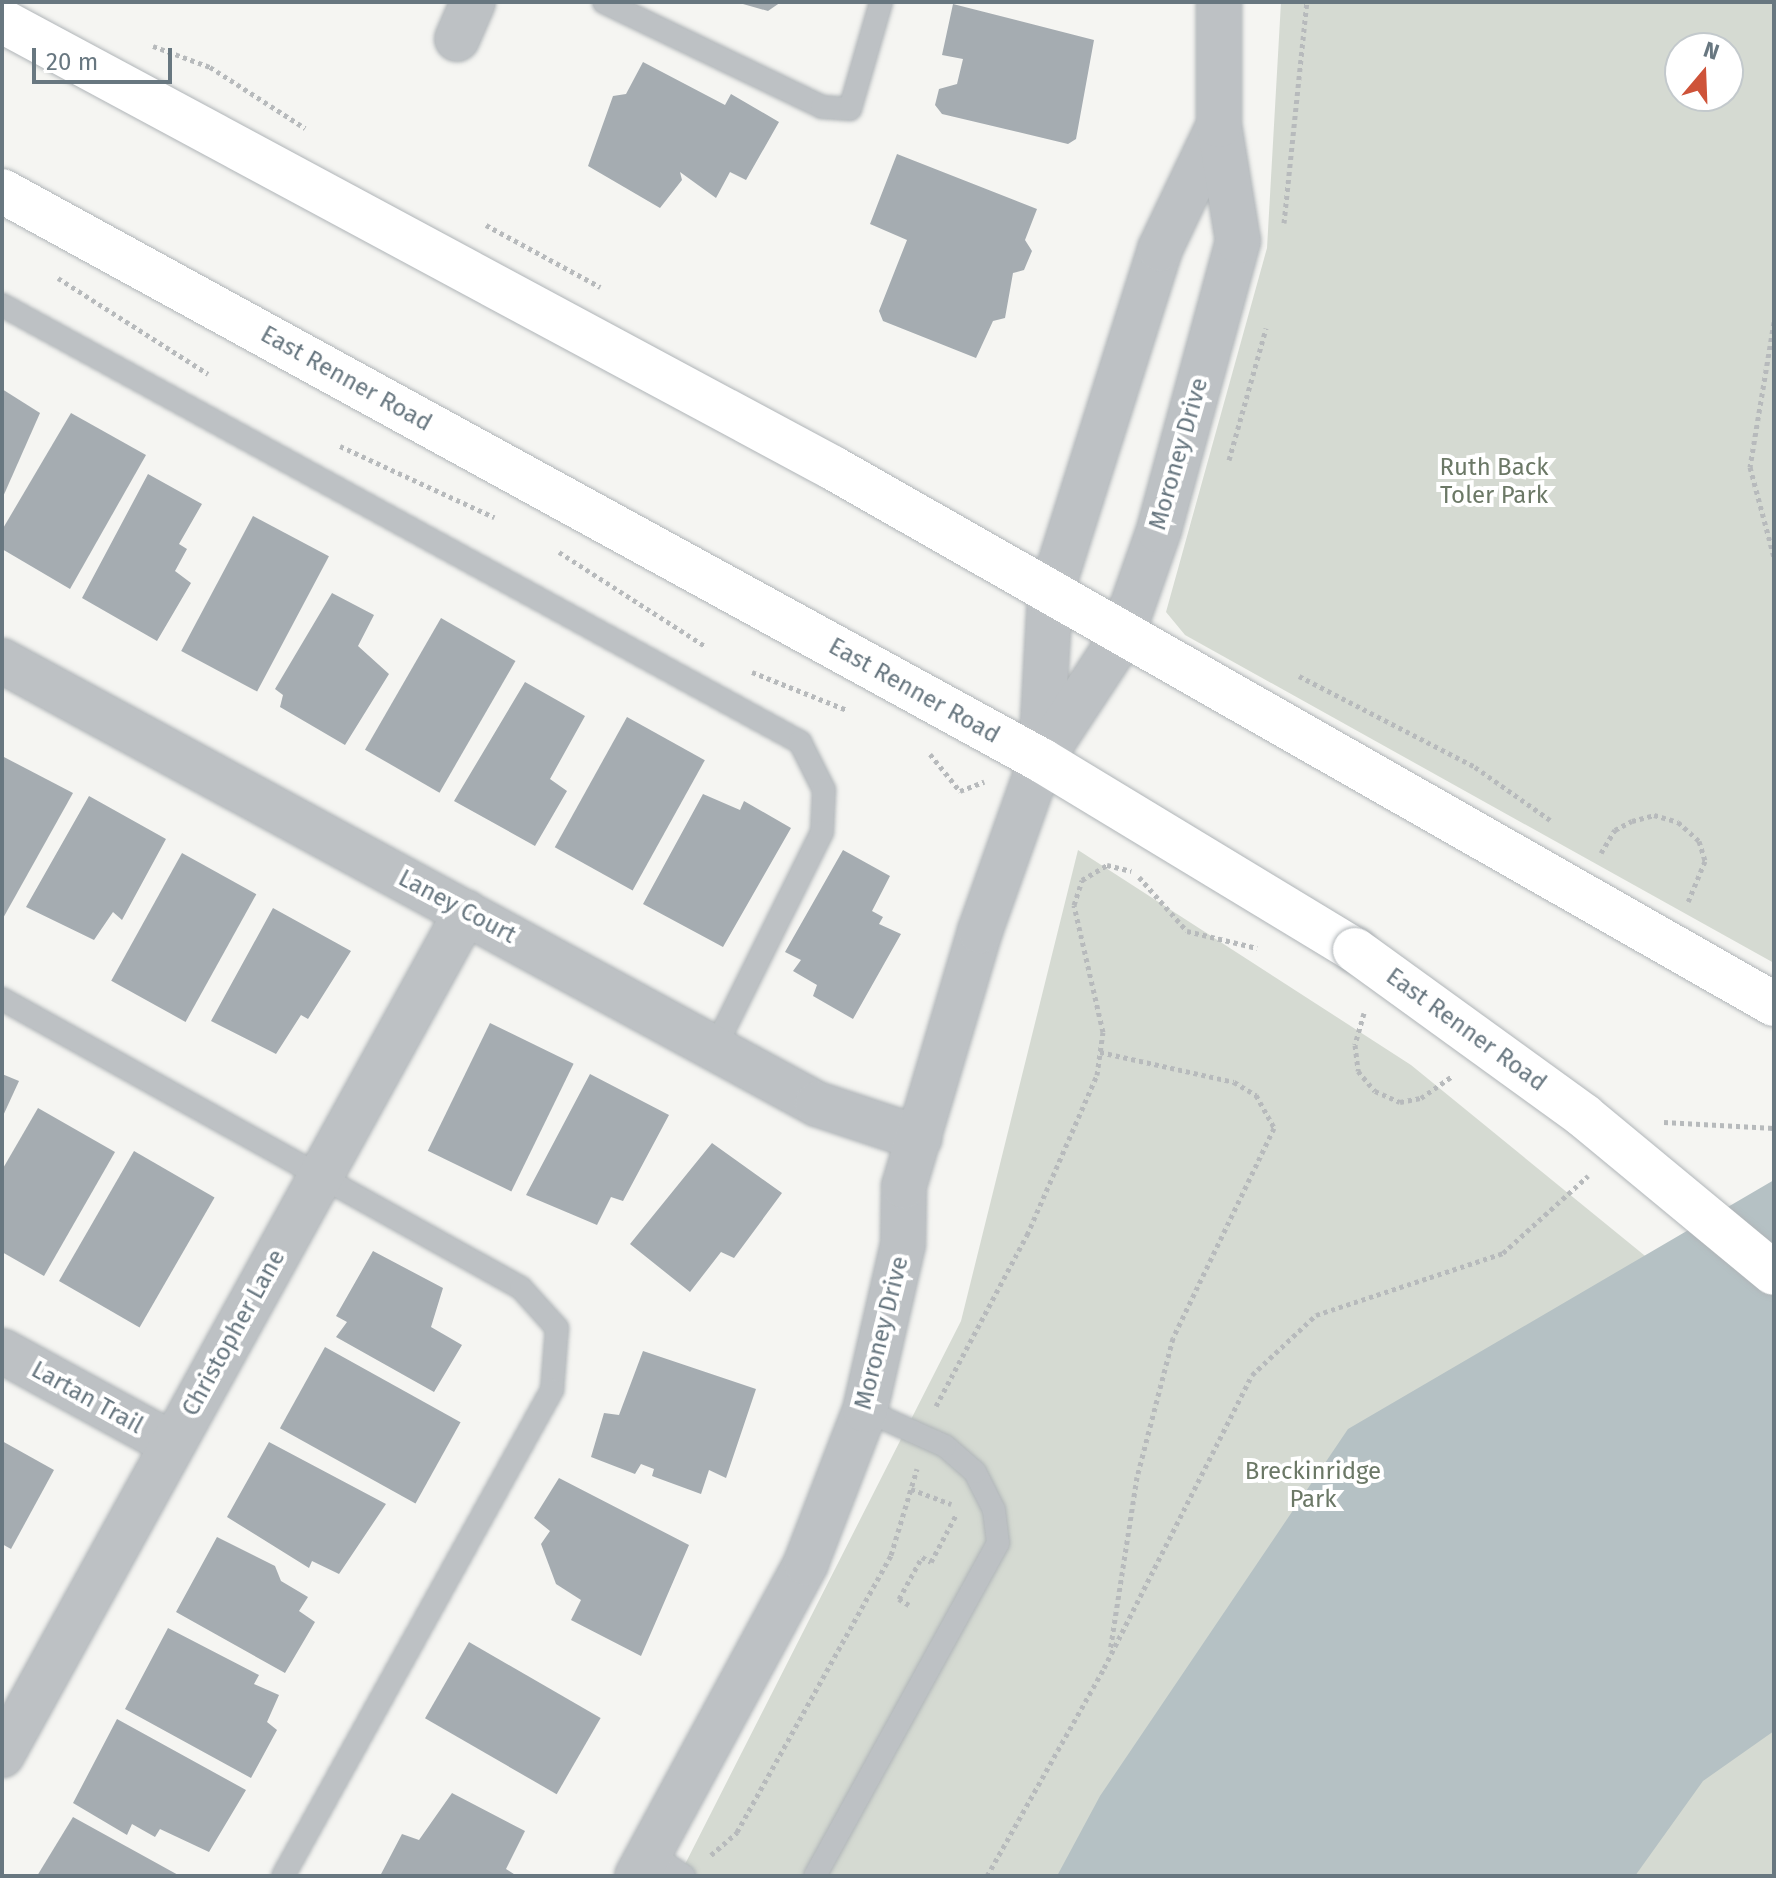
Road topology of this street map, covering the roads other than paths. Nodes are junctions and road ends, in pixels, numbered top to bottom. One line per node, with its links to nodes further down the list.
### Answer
1 (604, 2): 2 (lane)
2 (881, 2)
3 (1219, 2): 5 (street, Moroney Drive)
4 (2, 21): 8 (main road)
5 (1219, 125): 8 (street, Moroney Drive); 9 (street, Moroney Drive)
6 (2, 191): 11 (main road, East Renner Road)
7 (2, 305): 15 (lane)
8 (1050, 596): 9 (main road); 11 (street, Moroney Drive)
9 (1121, 638): 11 (street, Moroney Drive); 14 (main road)
10 (2, 661): 12 (street, Laney Court)
11 (1041, 760): 16 (street, Moroney Drive); 18 (main road, East Renner Road, bridge)
12 (466, 912): 15 (street, Laney Court); 17 (street, Christopher Lane)
13 (2, 999): 17 (lane)
14 (1774, 1004)
15 (715, 1048): 16 (street, Laney Court)
16 (919, 1138): 20 (street, Moroney Drive)
17 (319, 1178): 21 (street, Christopher Lane); 24 (lane)
18 (1774, 1273)
19 (2, 1351): 21 (street, Lartan Trail)
20 (865, 1410): 23 (street, Moroney Drive); 25 (lane)
21 (172, 1444): 22 (street, Christopher Lane)
22 (2, 1755)
23 (657, 1868)
24 (283, 1876)
25 (815, 1876)

